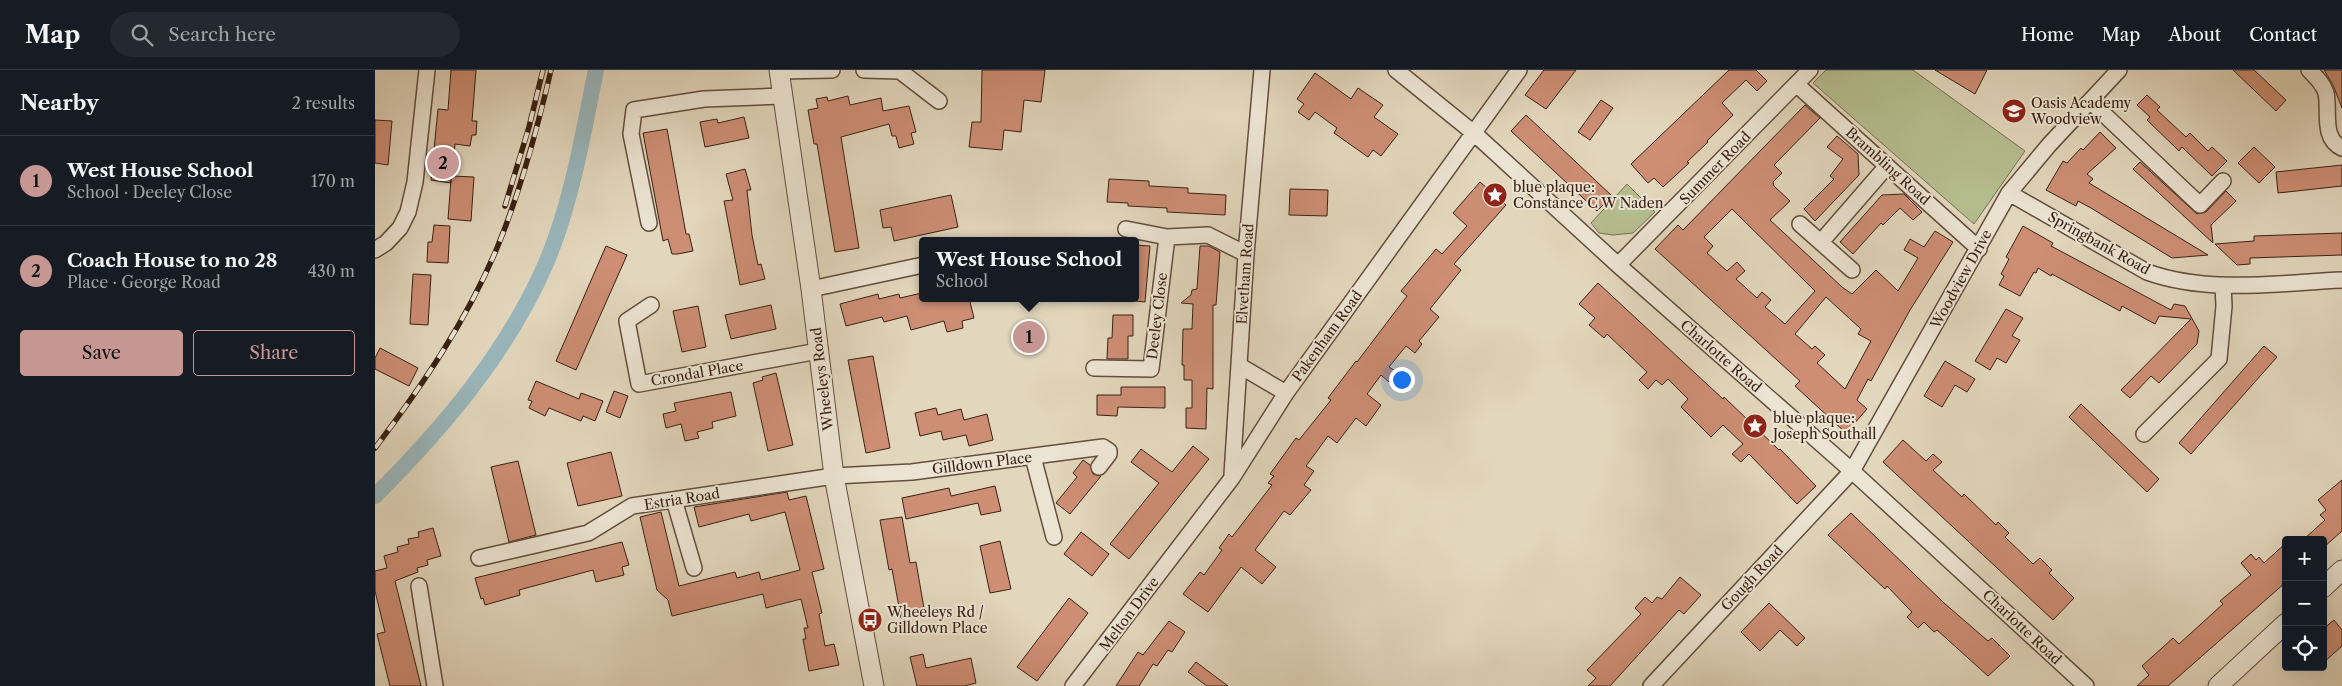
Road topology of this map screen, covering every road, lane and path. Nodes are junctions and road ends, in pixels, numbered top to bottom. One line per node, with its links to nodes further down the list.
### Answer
1 (427, 70): 26 (street)
2 (779, 70): 3 (street); 12 (street, Wheeleys Road)
3 (832, 70)
4 (864, 70): 13 (street)
5 (1262, 70): 27 (street, Elvetham Road)
6 (1396, 70): 15 (street, Charlotte Road)
7 (1519, 70): 15 (street, Pakenham Road)
8 (1810, 70): 11 (street, Summer Road)
9 (2119, 70): 14 (street, Woodview Drive)
10 (2309, 70): 16 (street)
11 (1796, 84): 17 (street, Brambling Road); 28 (street, Summer Road)
12 (782, 96): 20 (street); 33 (street, Wheeleys Road)
13 (939, 101)
14 (2090, 101): 18 (street); 19 (street, Woodview Drive)
15 (1475, 134): 28 (street, Charlotte Road); 38 (street, Pakenham Road)
16 (2342, 148)
17 (1887, 166): 24 (street); 25 (street, Brambling Road)
18 (2223, 181)
19 (2009, 193): 25 (street, Woodview Drive); 32 (street, Springbank Road)
20 (649, 223)
21 (1800, 224): 24 (street)
22 (1126, 229): 23 (street)
23 (1167, 236): 27 (street); 37 (street, Deeley Close)
24 (1821, 242): 30 (street)
25 (1979, 249): 42 (street, Woodview Drive)
26 (375, 250)
27 (1246, 254): 36 (street, Elvetham Road)
28 (1618, 265): 42 (street, Charlotte Road)
29 (919, 266): 33 (street)
30 (1852, 270)
31 (2342, 280): 32 (street, Springbank Road)
32 (2223, 285): 39 (street)
33 (811, 289): 35 (street, Wheeleys Road)
34 (651, 305): 35 (street, Crondal Place)
35 (818, 351): 43 (street, Wheeleys Road)
36 (1240, 366): 38 (street); 44 (street, Elvetham Road)
37 (1094, 368)
38 (1286, 393): 44 (street, Pakenham Road)
39 (2144, 434)
40 (1033, 457): 41 (street, Gilldown Place); 43 (street, Gilldown Place); 46 (street)
41 (1099, 467)
42 (1852, 471): 57 (street, Gough Road); 58 (street, Charlotte Road)
43 (834, 476): 45 (street, Estria Road); 55 (street, Wheeleys Road)
44 (1232, 478): 47 (street, Pakenham Road)
45 (674, 500): 48 (street, Estria Road); 49 (street)
46 (1054, 537)
47 (1183, 540): 56 (street, Melton Drive)
48 (479, 558)
49 (694, 568)
50 (2342, 570): 51 (street)
51 (2327, 584)
52 (419, 586): 54 (street)
53 (2283, 626): 59 (street)
54 (435, 686)
55 (874, 686)
56 (1073, 686)
57 (1651, 686)
58 (2086, 686)
59 (2218, 686)

